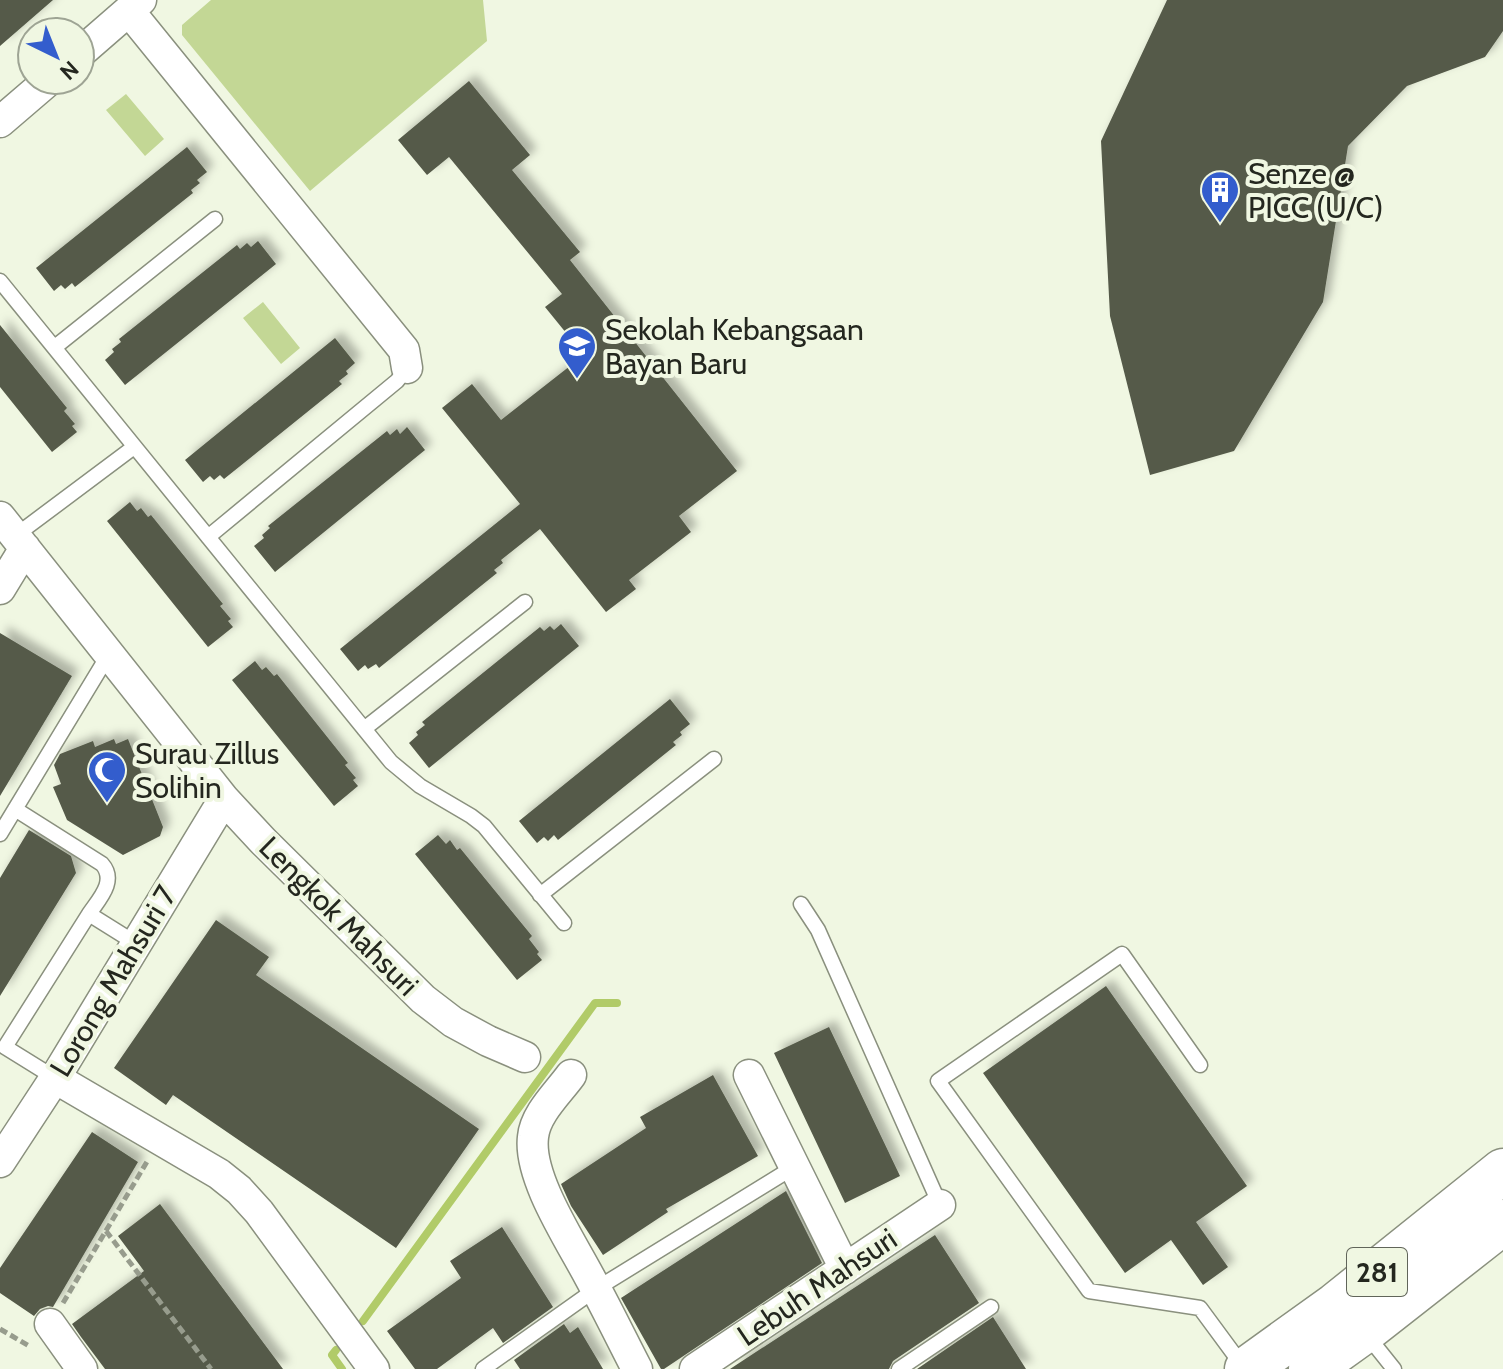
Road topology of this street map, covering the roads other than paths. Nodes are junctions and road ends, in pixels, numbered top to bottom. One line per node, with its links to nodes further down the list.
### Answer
1 (135, 6): 2 (street); 8 (street)
2 (96, 39)
3 (30, 96): 4 (street)
4 (0, 122)
5 (215, 219): 7 (lane)
6 (0, 281): 7 (lane)
7 (55, 347): 9 (lane)
8 (407, 368): 11 (lane)
9 (134, 447): 10 (lane); 11 (lane)
10 (13, 534): 12 (street); 14 (street, Lengkok Mahsuri)
11 (208, 537): 15 (lane)
12 (0, 589)
13 (525, 602): 15 (lane)
14 (109, 654): 17 (street, Lengkok Mahsuri); 18 (lane)
15 (364, 729): 20 (lane)
16 (714, 759): 20 (lane)
17 (224, 799): 24 (street, Lorong Mahsuri 7); 26 (street, Lengkok Mahsuri)
18 (15, 809): 19 (lane); 22 (lane)
19 (0, 834)
20 (540, 895): 23 (lane)
21 (801, 904): 34 (lane)
22 (89, 914): 24 (lane); 25 (lane)
23 (564, 923)
24 (137, 944): 30 (street, Lorong Mahsuri 7)
25 (3, 1050): 30 (lane)
26 (525, 1057)
27 (1200, 1065): 47 (lane)
28 (571, 1075): 37 (street)
29 (749, 1075): 32 (street)
30 (55, 1078): 31 (street, Lorong Mahsuri 7); 43 (street)
31 (0, 1162)
32 (794, 1167): 36 (street); 37 (lane)
33 (1503, 1171): 47 (main road, 281)
34 (940, 1205): 36 (street, Lebuh Mahsuri)
35 (1503, 1222): 40 (main road, 281)
36 (845, 1269): 41 (street, Lebuh Mahsuri)
37 (596, 1289): 44 (lane); 45 (street)
38 (991, 1307): 46 (lane)
39 (50, 1324): 42 (street)
40 (1364, 1331): 48 (main road, 281); 49 (lane)
41 (713, 1364)
42 (82, 1369)
43 (374, 1369)
44 (483, 1369)
45 (637, 1369)
46 (899, 1369)
47 (1246, 1369)
48 (1311, 1369)
49 (1394, 1369)

